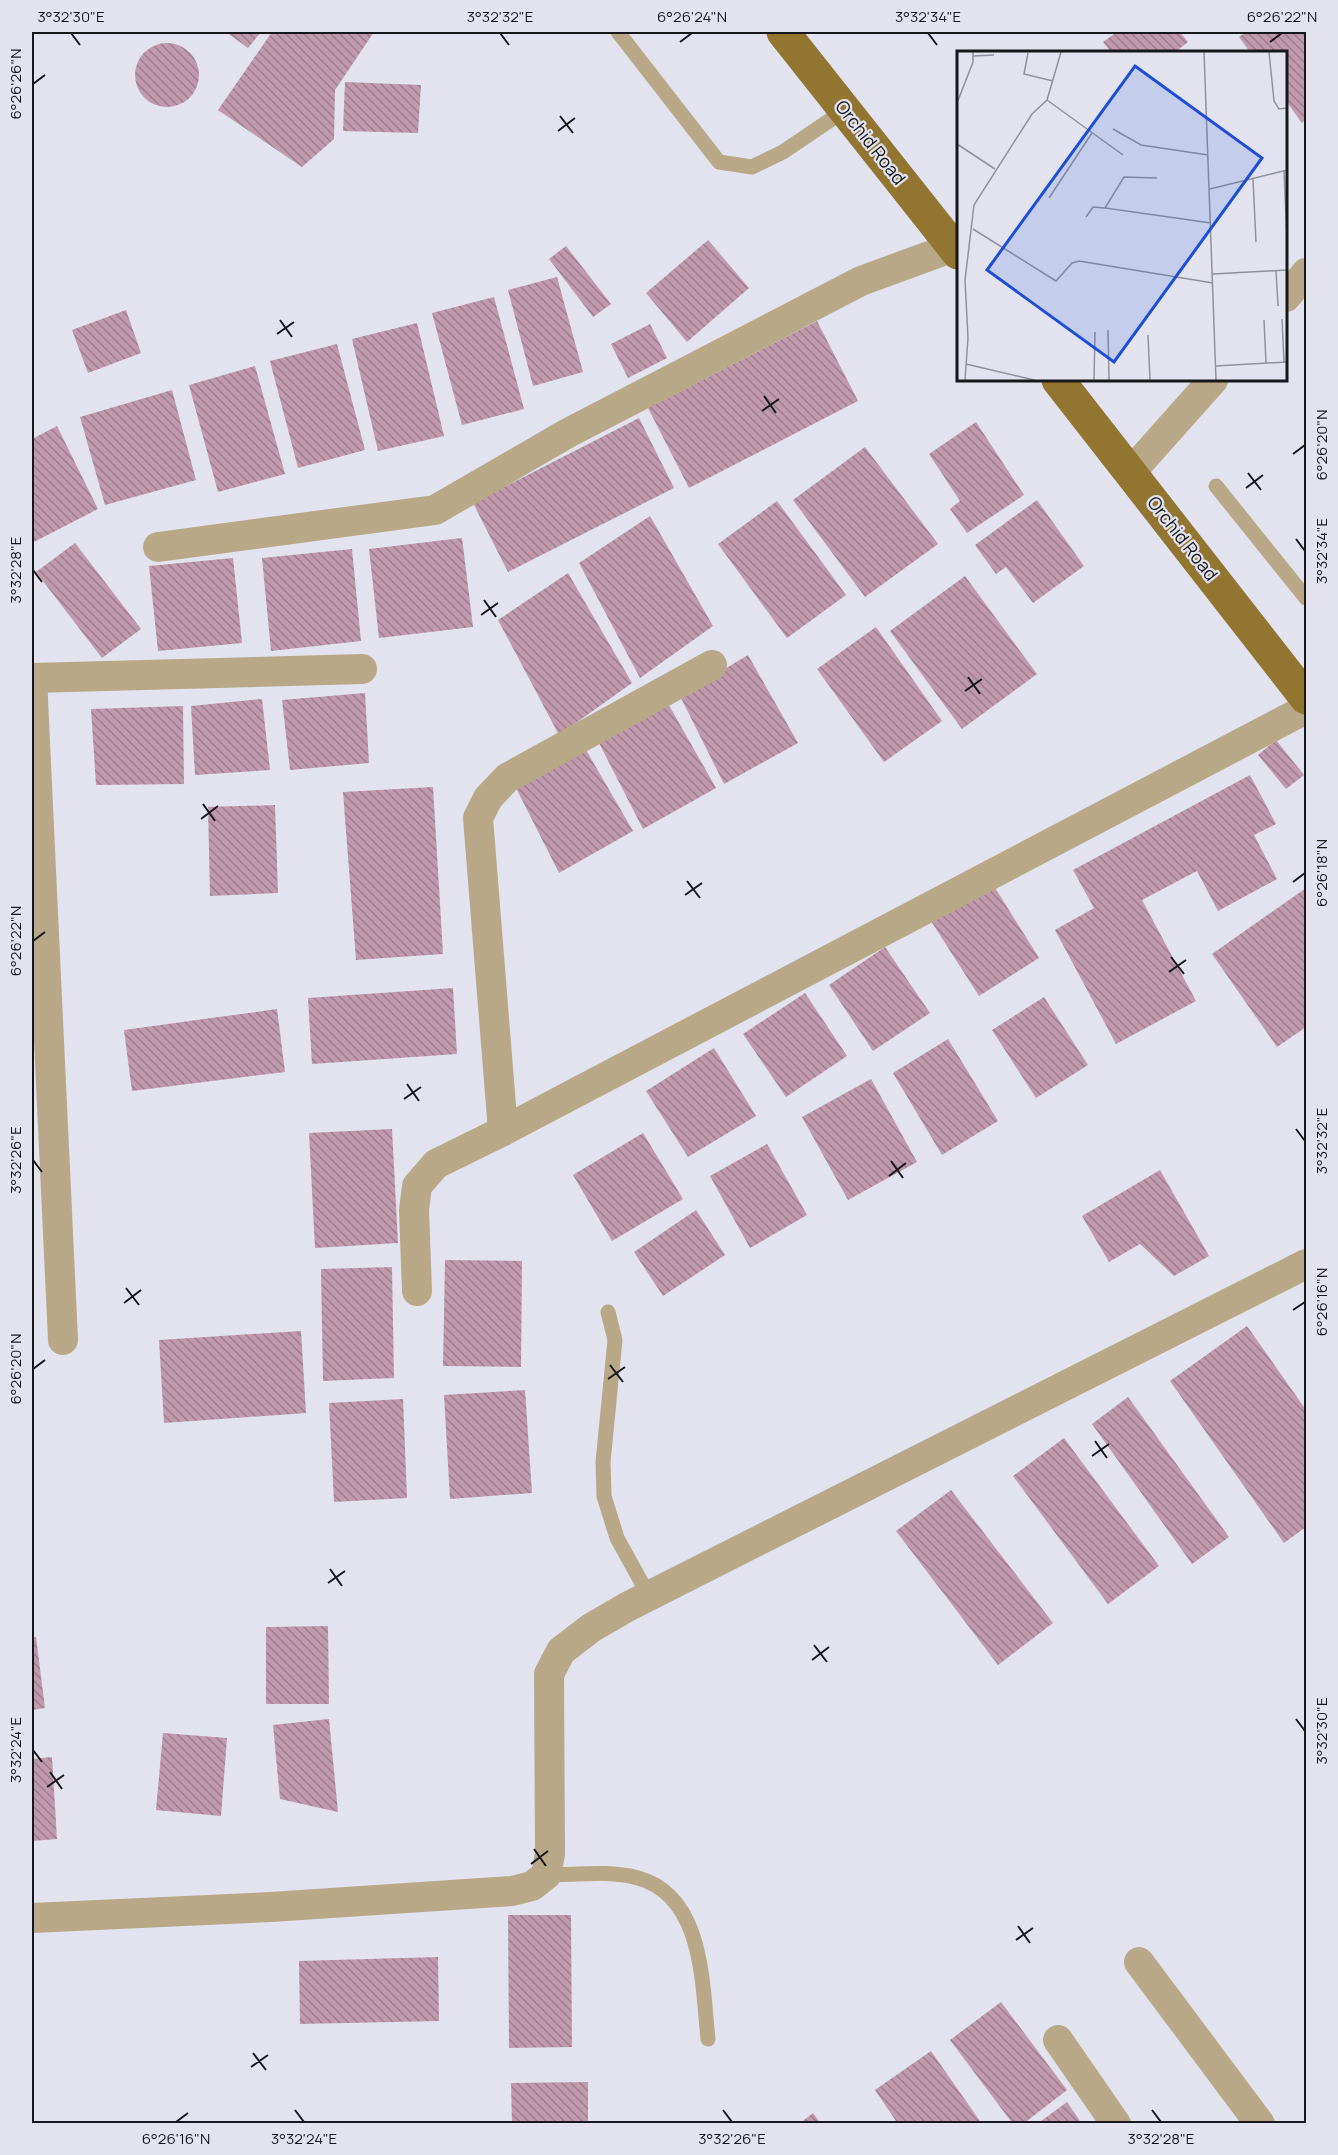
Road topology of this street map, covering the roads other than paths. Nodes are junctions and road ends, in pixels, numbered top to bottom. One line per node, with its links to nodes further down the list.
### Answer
1 (618, 32): 3 (lane)
2 (783, 32): 3 (main road, Orchid Road)
3 (845, 110): 4 (main road, Orchid Road)
4 (956, 250): 11 (street)
5 (1306, 273): 6 (street)
6 (1287, 296)
7 (1059, 381): 9 (main road, Orchid Road)
8 (1211, 381): 9 (street)
9 (1131, 472): 16 (main road, Orchid Road)
10 (1216, 486): 12 (lane)
11 (158, 547)
12 (1306, 598)
13 (712, 665): 18 (street)
14 (362, 669): 15 (street)
15 (32, 678): 22 (street)
16 (1306, 698)
17 (1306, 709): 18 (street)
18 (503, 1131): 20 (street)
19 (1306, 1264): 23 (street)
20 (417, 1291)
21 (608, 1312): 23 (lane)
22 (63, 1340)
23 (649, 1596): 24 (street)
24 (546, 1875): 25 (street); 27 (lane)
25 (32, 1918)
26 (1139, 1962): 30 (street)
27 (708, 2039)
28 (1058, 2040): 29 (street)
29 (1116, 2124)
30 (1260, 2124)

